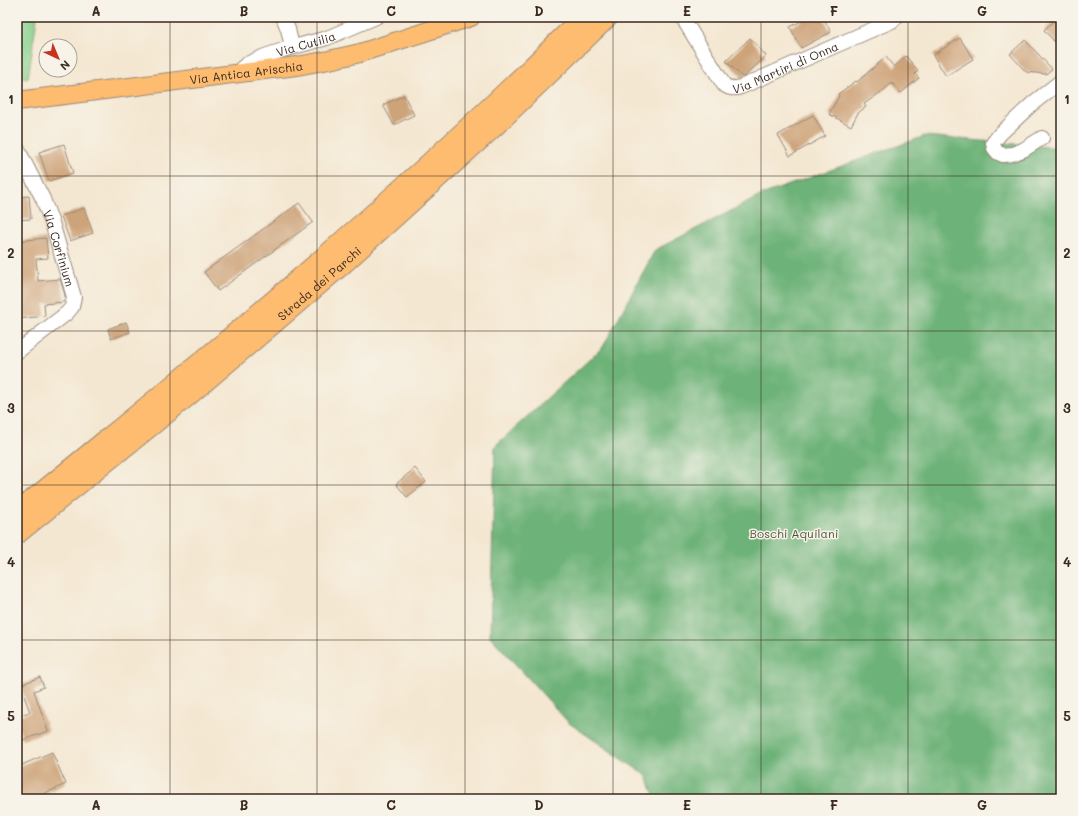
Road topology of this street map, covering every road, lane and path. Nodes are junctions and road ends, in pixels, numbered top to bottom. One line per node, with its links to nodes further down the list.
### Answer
1 (283, 17): 8 (street)
2 (376, 17): 8 (street, Via Cutilia)
3 (470, 17): 9 (main road, Via Antica Arischia)
4 (584, 17): 15 (highway, Strada dei Parchi)
5 (607, 17): 16 (highway, Strada dei Parchi)
6 (682, 17): 7 (street, Via Martiri di Onna)
7 (896, 17)
8 (292, 47): 9 (street, Via Cutilia)
9 (240, 73): 11 (main road, Via Antica Arischia)
10 (1061, 81): 12 (street)
11 (17, 101)
12 (1042, 138)
13 (17, 148): 14 (street, Via Corfinium)
14 (18, 350)
15 (17, 513)
16 (17, 533)

